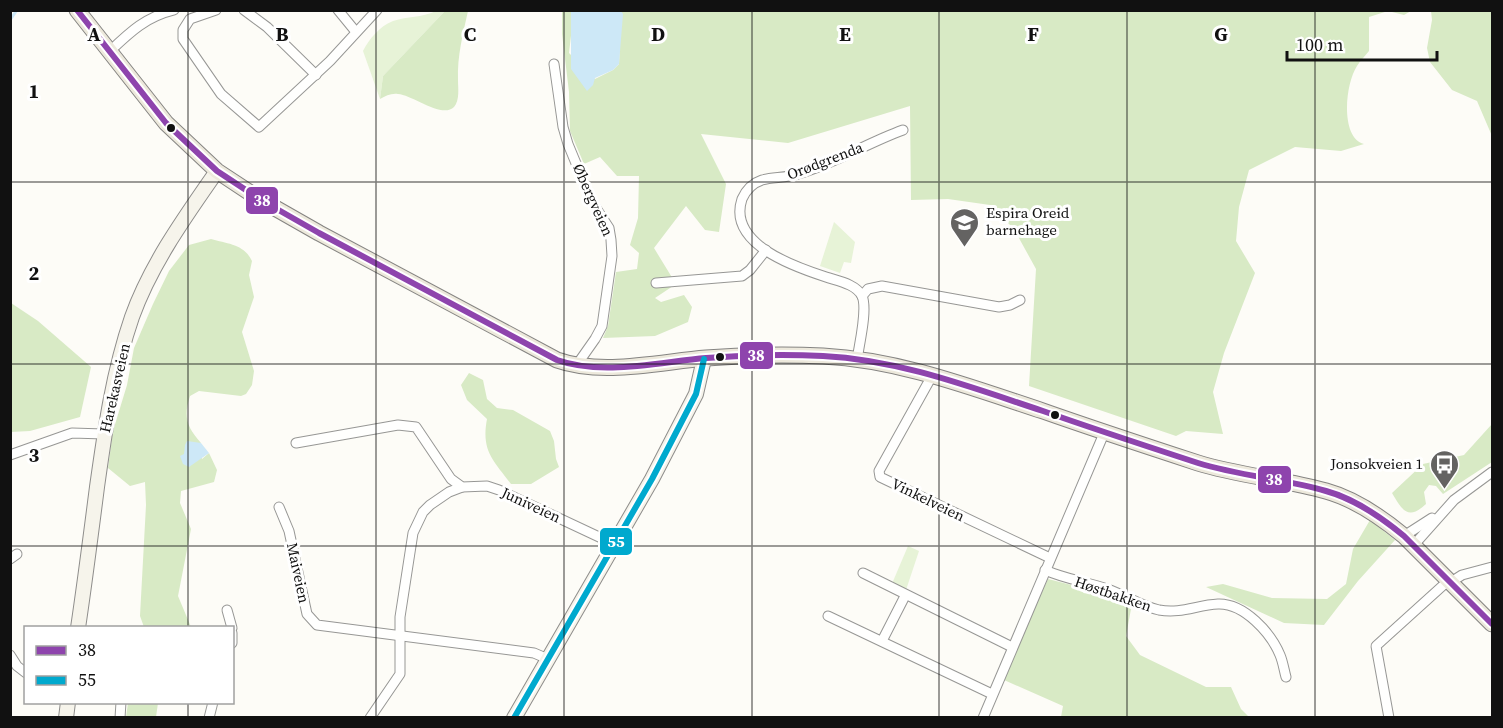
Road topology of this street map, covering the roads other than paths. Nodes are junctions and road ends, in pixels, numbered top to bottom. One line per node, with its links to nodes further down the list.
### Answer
1 (77, 10): 8 (main road)
2 (174, 10): 8 (street)
3 (216, 10): 10 (street)
4 (244, 10): 10 (street)
5 (338, 10): 7 (street)
6 (377, 10): 7 (street)
7 (356, 32): 10 (street)
8 (109, 52): 12 (main road)
9 (554, 64): 19 (street, Øbergveien)
10 (316, 75)
11 (903, 130): 13 (street, Orødgrenda)
12 (217, 171): 19 (main road); 22 (street, Harekasveien)
13 (766, 250): 14 (street); 15 (street, Orødgrenda)
14 (656, 283)
15 (862, 296): 16 (street); 18 (street)
16 (1020, 300)
17 (704, 358): 18 (main road); 19 (main road); 29 (street)
18 (857, 360): 20 (main road)
19 (576, 366)
20 (933, 374): 21 (main road); 30 (street, Vinkelveien)
21 (1105, 431): 28 (main road); 30 (street)
22 (105, 434): 24 (street); 39 (street, Harekasveien)
23 (296, 443): 26 (street)
24 (10, 455)
25 (1492, 472): 28 (street)
26 (462, 487): 29 (street, Juniveien); 41 (street)
27 (279, 507): 41 (street, Maiveien)
28 (1409, 541): 34 (main road)
29 (614, 544): 45 (street)
30 (1050, 558): 32 (street)
31 (1492, 567): 34 (street)
32 (1045, 570): 43 (street); 47 (street, Høstbakken)
33 (862, 573): 35 (street)
34 (1450, 581): 38 (main road); 52 (street)
35 (905, 596): 42 (street); 43 (street)
36 (227, 610): 40 (street)
37 (828, 616): 42 (street)
38 (1492, 624)
39 (78, 626)
40 (232, 626)
41 (400, 636): 45 (street, Maiveien); 49 (street)
42 (882, 641): 48 (street)
43 (1012, 647): 48 (street)
44 (10, 655): 46 (street)
45 (548, 659): 50 (street)
46 (24, 671)
47 (1287, 677)
48 (992, 694): 51 (street)
49 (370, 717)
50 (514, 717)
51 (983, 717)
52 (1389, 717)

